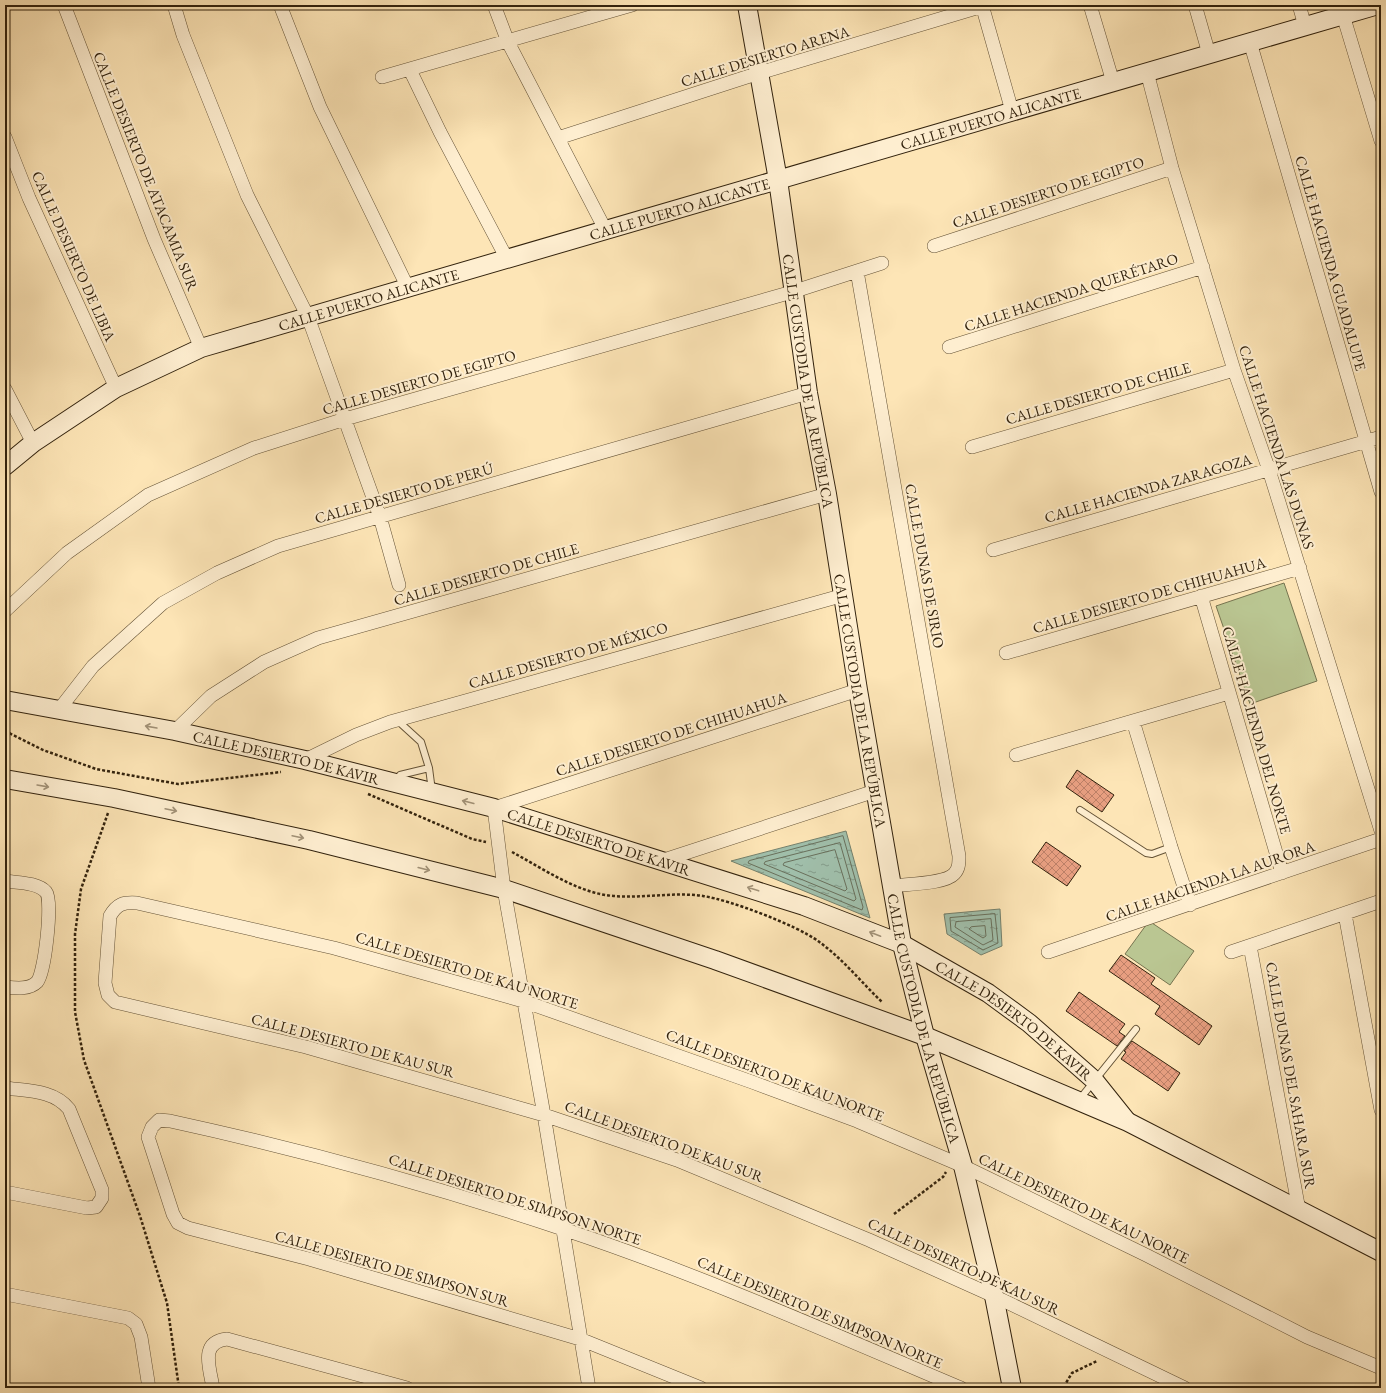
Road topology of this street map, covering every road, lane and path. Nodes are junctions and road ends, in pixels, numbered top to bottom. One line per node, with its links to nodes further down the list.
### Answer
1 (64, 5): 38 (street, CALLE DESIERTO DE ATACAMIA SUR)
2 (174, 5): 36 (street)
3 (280, 5): 34 (street)
4 (494, 5): 14 (street)
5 (632, 5): 14 (street)
6 (747, 5): 19 (street, CALLE CUSTODIA DE LA REPÚBLICA)
7 (1090, 5): 21 (street)
8 (1195, 5): 16 (street)
9 (1299, 5): 13 (street)
10 (1378, 5): 12 (street, CALLE PUERTO ALICANTE)
11 (982, 6): 19 (street, CALLE DESIERTO ARENA); 22 (street)
12 (1343, 15): 13 (street, CALLE PUERTO ALICANTE); 25 (street)
13 (1305, 26): 15 (street, CALLE PUERTO ALICANTE)
14 (508, 42): 17 (street); 24 (street)
15 (1250, 42): 16 (street, CALLE PUERTO ALICANTE); 45 (street, CALLE HACIENDA GUADALUPE)
16 (1209, 54): 18 (street, CALLE PUERTO ALICANTE)
17 (410, 70): 20 (street); 30 (street)
18 (1147, 72): 21 (street, CALLE PUERTO ALICANTE); 26 (street, CALLE HACIENDA LAS DUNAS)
19 (759, 73): 24 (street, CALLE DESIERTO ARENA); 27 (street, CALLE CUSTODIA DE LA REPÚBLICA)
20 (382, 77)
21 (1113, 82): 22 (street, CALLE PUERTO ALICANTE)
22 (1012, 111): 27 (street, CALLE PUERTO ALICANTE)
23 (5, 137): 40 (street, CALLE DESIERTO DE LIBIA)
24 (558, 138): 28 (street)
25 (1381, 141)
26 (1172, 168): 29 (street, CALLE DESIERTO DE EGIPTO); 32 (street, CALLE HACIENDA LAS DUNAS)
27 (778, 180): 28 (street, CALLE PUERTO ALICANTE); 35 (street, CALLE CUSTODIA DE LA REPÚBLICA)
28 (606, 230): 30 (street, CALLE PUERTO ALICANTE)
29 (934, 246)
30 (507, 259): 34 (street, CALLE PUERTO ALICANTE)
31 (882, 263): 33 (street, CALLE DESIERTO DE EGIPTO)
32 (1203, 267): 37 (street, CALLE HACIENDA QUERÉTARO); 39 (street, CALLE HACIENDA LAS DUNAS)
33 (858, 271): 35 (street, CALLE DESIERTO DE EGIPTO); 87 (street, CALLE DUNAS DE SIRIO)
34 (408, 288): 36 (street, CALLE PUERTO ALICANTE)
35 (792, 292): 42 (street, CALLE CUSTODIA DE LA REPÚBLICA); 43 (street, CALLE DESIERTO DE EGIPTO)
36 (308, 317): 38 (street, CALLE PUERTO ALICANTE); 43 (street)
37 (949, 347)
38 (201, 348): 40 (street, CALLE PUERTO ALICANTE)
39 (1234, 370): 47 (street, CALLE DESIERTO DE CHILE); 49 (street, CALLE HACIENDA LAS DUNAS)
40 (116, 388): 46 (street, CALLE PUERTO ALICANTE)
41 (5, 389): 46 (street)
42 (808, 393): 51 (street, CALLE CUSTODIA DE LA REPÚBLICA); 52 (street, CALLE DESIERTO DE PERÚ)
43 (344, 419): 52 (street); 58 (street, CALLE DESIERTO DE EGIPTO)
44 (1381, 437): 45 (street, CALLE HACIENDA ZARAGOZA)
45 (1366, 441): 49 (street, CALLE HACIENDA ZARAGOZA); 50 (street, CALLE HACIENDA GUADALUPE)
46 (33, 443): 48 (street, CALLE PUERTO ALICANTE)
47 (972, 447)
48 (5, 466)
49 (1269, 470): 53 (street, CALLE HACIENDA ZARAGOZA); 54 (street, CALLE HACIENDA LAS DUNAS)
50 (1381, 492)
51 (827, 494): 56 (street, CALLE CUSTODIA DE LA REPÚBLICA); 67 (street, CALLE DESIERTO DE CHILE)
52 (380, 517): 55 (street); 63 (street, CALLE DESIERTO DE PERÚ)
53 (993, 550)
54 (1300, 568): 57 (street, CALLE DESIERTO DE CHIHUAHUA); 80 (street, CALLE HACIENDA LAS DUNAS)
55 (399, 585)
56 (844, 595): 60 (street, CALLE CUSTODIA DE LA REPÚBLICA); 64 (street, CALLE DESIERTO DE MÉXICO)
57 (1201, 596): 59 (street, CALLE DESIERTO DE CHIHUAHUA); 61 (street, CALLE HACIENDA DEL NORTE)
58 (5, 611)
59 (1006, 653)
60 (858, 690): 74 (street, CALLE CUSTODIA DE LA REPÚBLICA); 78 (street, CALLE DESIERTO DE CHIHUAHUA)
61 (1229, 693): 65 (street); 85 (street, CALLE HACIENDA DEL NORTE)
62 (5, 700): 63 (street, CALLE DESIERTO DE KAVIR)
63 (58, 711): 67 (street, CALLE DESIERTO DE KAVIR, one-way to 63)
64 (396, 720): 69 (street, CALLE DESIERTO DE MÉXICO); 70 (lane)
65 (1133, 721): 68 (street); 83 (street)
66 (5, 731): 71 (path)
67 (175, 731): 69 (street, CALLE DESIERTO DE KAVIR)
68 (1016, 755)
69 (305, 760): 73 (street, CALLE DESIERTO DE KAVIR)
70 (429, 768): 73 (lane); 75 (lane)
71 (288, 771)
72 (5, 779): 77 (street, CALLE DESIERTO DE KAVIR, one-way to 77)
73 (394, 782): 75 (street, CALLE DESIERTO DE KAVIR)
74 (875, 791): 84 (street); 87 (street, CALLE CUSTODIA DE LA REPÚBLICA)
75 (432, 792): 78 (street, CALLE DESIERTO DE KAVIR, one-way to 75)
76 (367, 793): 82 (path)
77 (114, 798): 88 (street, CALLE DESIERTO DE KAVIR, one-way to 88); 121 (path)
78 (494, 808): 82 (street); 84 (street, CALLE DESIERTO DE KAVIR)
79 (1080, 810): 83 (lane)
80 (1381, 831)
81 (1381, 839): 85 (street, CALLE HACIENDA LA AURORA)
82 (499, 845): 88 (street); 99 (path)
83 (1171, 847): 91 (street)
84 (664, 860): 93 (street, CALLE DESIERTO DE KAVIR, one-way to 84)
85 (1282, 873): 91 (street, CALLE HACIENDA LA AURORA)
86 (5, 881): 97 (street)
87 (892, 886): 93 (street, CALLE CUSTODIA DE LA REPÚBLICA)
88 (504, 889): 98 (street); 101 (street, CALLE DESIERTO DE KAVIR)
89 (1381, 901): 92 (street)
90 (124, 902): 98 (street, CALLE DESIERTO DE KAU NORTE); 106 (street, CALLE DESIERTO DE KAU SUR)
91 (1190, 905): 95 (street, CALLE HACIENDA LA AURORA)
92 (1345, 914): 94 (street); 105 (street)
93 (902, 944): 101 (street, CALLE CUSTODIA DE LA REPÚBLICA); 102 (street, CALLE DESIERTO DE KAVIR)
94 (1250, 946): 96 (street); 111 (street, CALLE DUNAS DEL SAHARA SUR)
95 (1048, 952)
96 (1231, 952)
97 (5, 987)
98 (523, 1001): 106 (street); 109 (street, CALLE DESIERTO DE KAU NORTE)
99 (887, 1008)
100 (1136, 1029): 102 (lane)
101 (925, 1036): 104 (street, CALLE DESIERTO DE KAVIR); 109 (street, CALLE CUSTODIA DE LA REPÚBLICA)
102 (1094, 1080): 104 (lane); 108 (street, CALLE DESIERTO DE KAVIR)
103 (5, 1088): 110 (street)
104 (1078, 1101): 108 (street, CALLE DESIERTO DE KAVIR)
105 (1381, 1110)
106 (544, 1114): 113 (street); 116 (street, CALLE DESIERTO DE KAU SUR)
107 (159, 1120): 113 (street, CALLE DESIERTO DE SIMPSON NORTE); 117 (street, CALLE DESIERTO DE SIMPSON SUR)
108 (1128, 1122): 111 (street, CALLE DESIERTO DE KAVIR)
109 (956, 1163): 112 (path); 116 (street, CALLE CUSTODIA DE LA REPÚBLICA); 119 (street, CALLE DESIERTO DE KAU NORTE)
110 (5, 1192)
111 (1299, 1210): 114 (street, CALLE DESIERTO DE KAVIR)
112 (894, 1214)
113 (563, 1229): 117 (street); 126 (street, CALLE DESIERTO DE SIMPSON NORTE)
114 (1381, 1252)
115 (5, 1294): 120 (street)
116 (994, 1296): 118 (street, CALLE DESIERTO DE KAU SUR); 127 (street, CALLE CUSTODIA DE LA REPÚBLICA)
117 (580, 1339): 124 (street); 125 (street, CALLE DESIERTO DE SIMPSON SUR)
118 (1108, 1350): 128 (path); 129 (street, CALLE DESIERTO DE KAU SUR)
119 (1381, 1368)
120 (149, 1388)
121 (179, 1388)
122 (213, 1388): 123 (street)
123 (407, 1388)
124 (589, 1388)
125 (701, 1388)
126 (960, 1388)
127 (1012, 1388)
128 (1058, 1388)
129 (1185, 1388)

